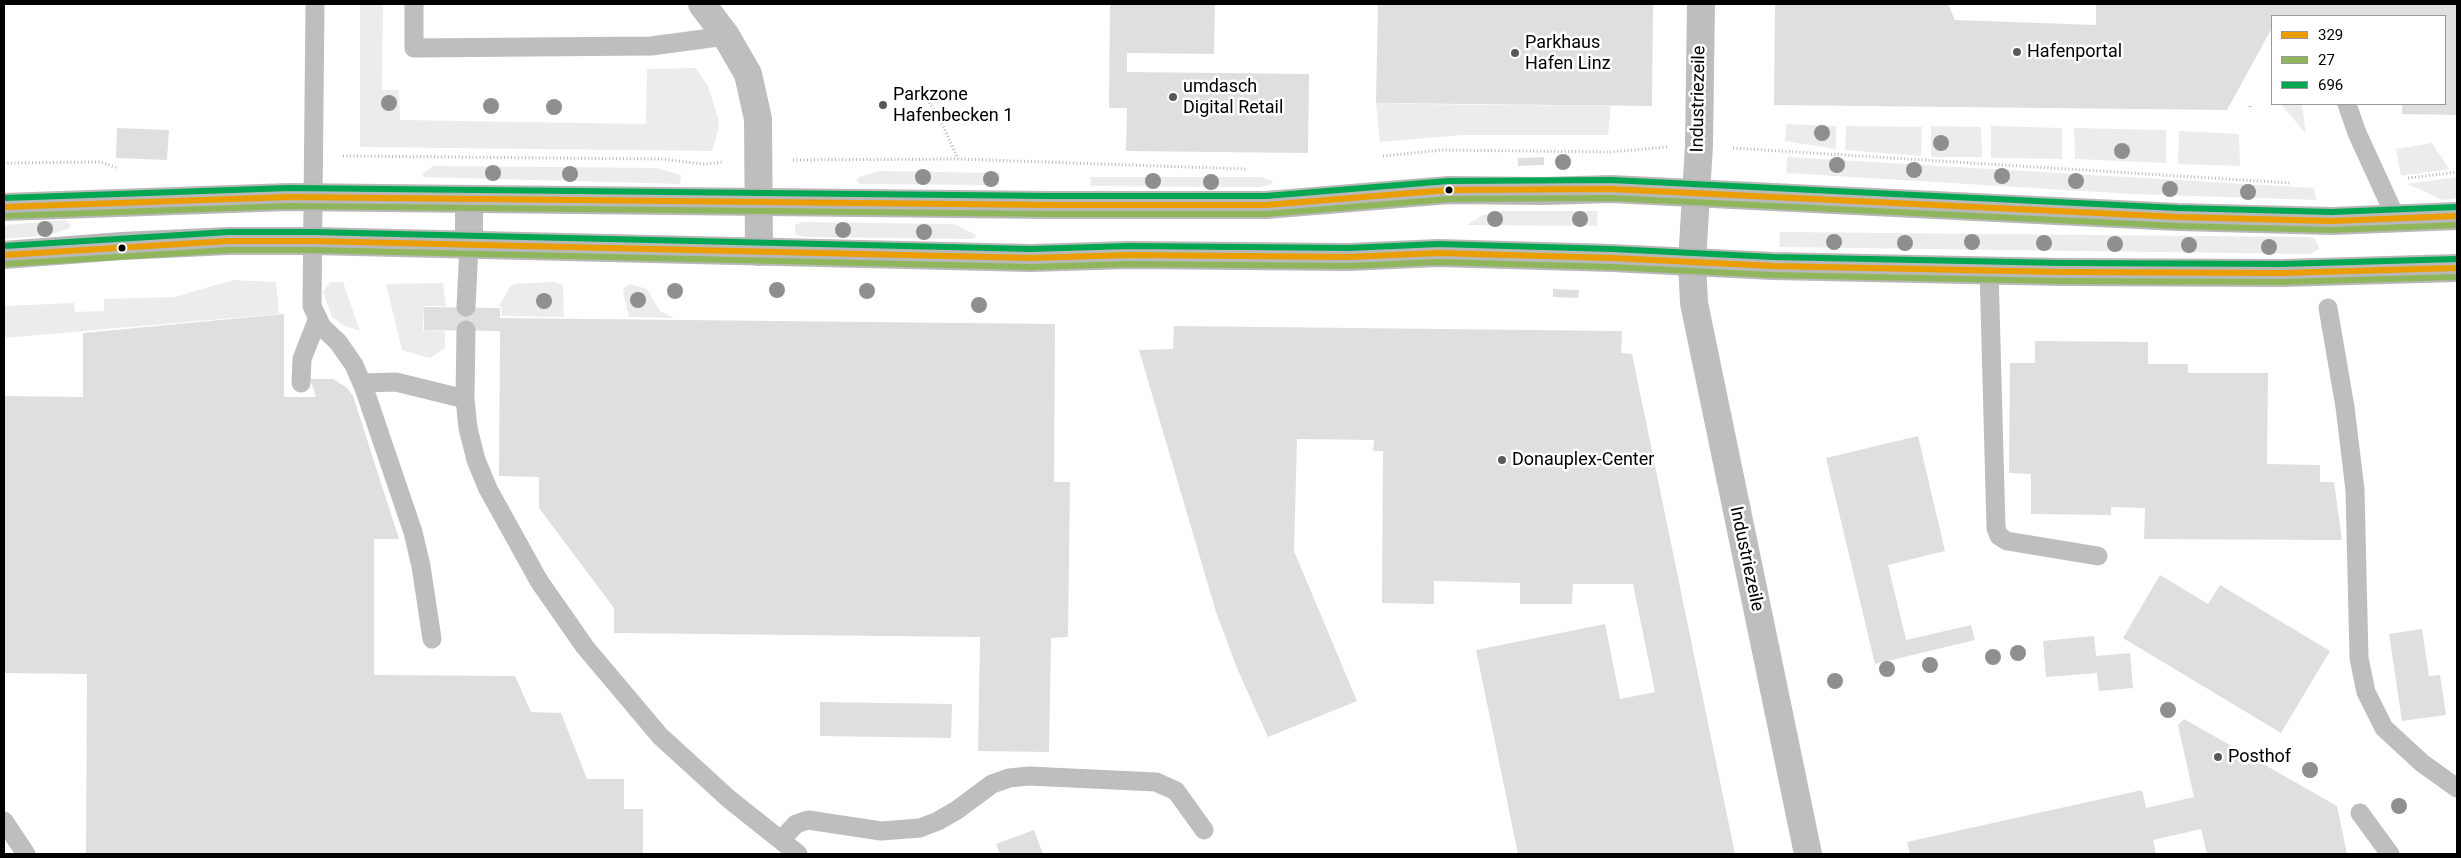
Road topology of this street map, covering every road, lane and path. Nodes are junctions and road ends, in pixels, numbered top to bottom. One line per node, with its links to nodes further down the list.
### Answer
1 (316, 4): 10 (lane)
2 (414, 4): 5 (lane)
3 (702, 4): 5 (street)
4 (1701, 4): 8 (street, Industriezeile)
5 (726, 36): 11 (street)
6 (923, 94): 12 (path)
7 (2347, 105): 17 (lane)
8 (1699, 145): 9 (path); 18 (path); 19 (street, Industriezeile)
9 (1383, 156)
10 (314, 159): 11 (path); 20 (lane)
11 (760, 159): 12 (path); 22 (street)
12 (958, 159): 14 (path)
13 (4, 163): 15 (path)
14 (1247, 169)
15 (128, 171)
16 (2457, 172): 17 (path)
17 (2379, 182): 25 (lane)
18 (2299, 184)
19 (1697, 193): 22 (main road); 25 (main road); 30 (street, Industriezeile)
20 (313, 197): 21 (main road); 23 (main road); 26 (lane)
21 (469, 200): 22 (main road); 27 (street)
22 (760, 201): 28 (street)
23 (4, 207)
24 (2457, 216): 25 (main road)
25 (2396, 218)
26 (313, 242): 27 (main road); 29 (main road); 35 (lane)
27 (469, 246): 28 (main road); 33 (lane)
28 (759, 252): 30 (main road)
29 (4, 255)
30 (1692, 262): 32 (main road); 49 (street, Industriezeile)
31 (2457, 268): 32 (main road)
32 (1989, 269): 40 (lane)
33 (466, 307)
34 (2328, 308): 42 (lane)
35 (318, 318): 37 (lane); 38 (lane)
36 (466, 330): 39 (lane)
37 (301, 383)
38 (362, 384): 39 (lane); 41 (lane)
39 (465, 399): 46 (lane)
40 (2098, 556)
41 (432, 639)
42 (2457, 788)
43 (2360, 814): 50 (lane)
44 (4, 822): 47 (lane)
45 (1204, 830): 46 (lane)
46 (781, 840): 48 (lane)
47 (26, 854)
48 (798, 854)
49 (1808, 854)
50 (2390, 854)

